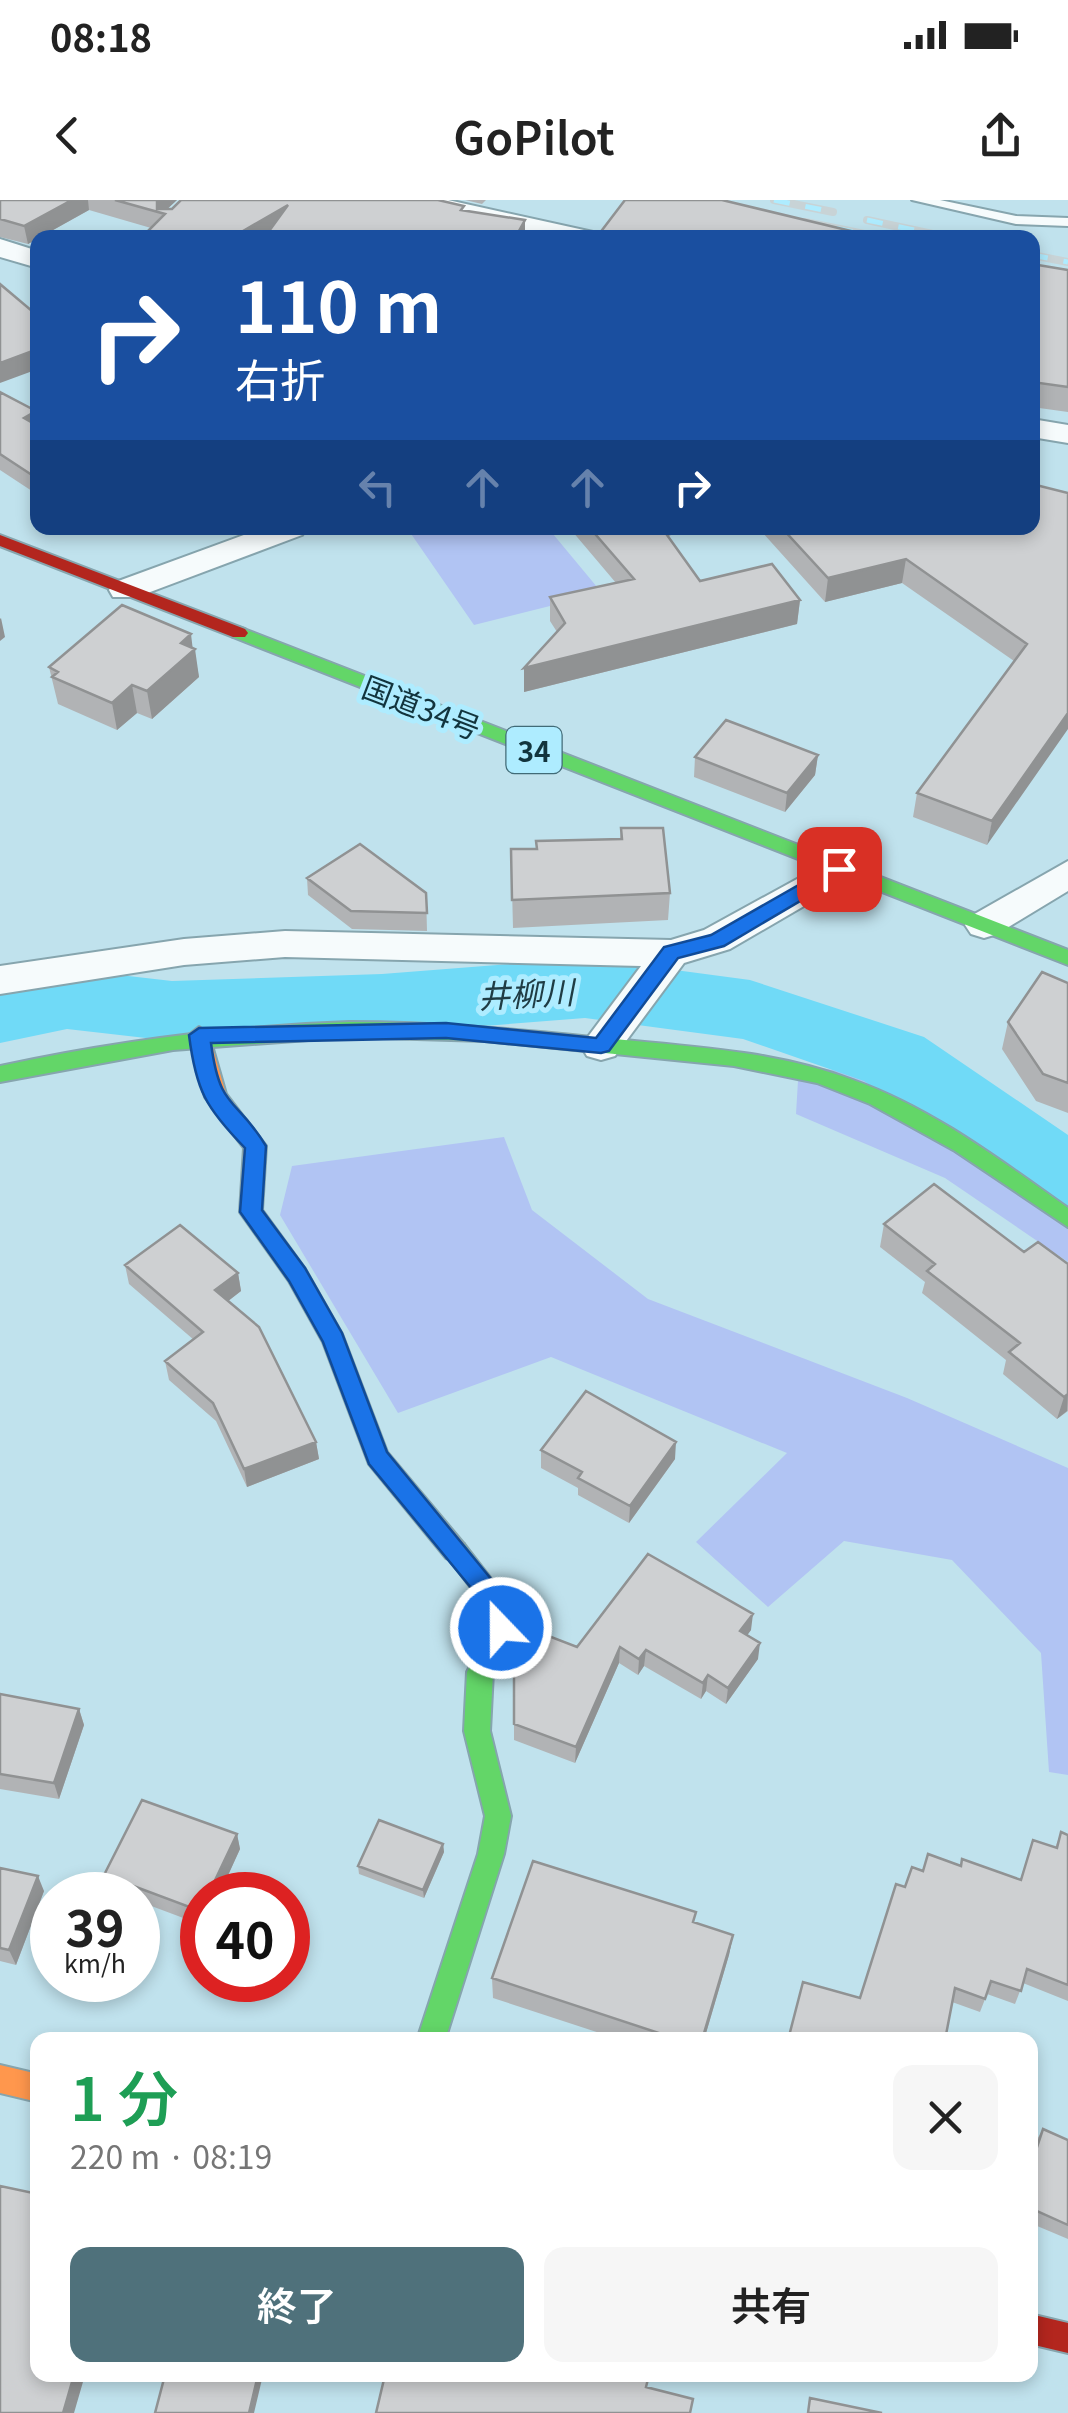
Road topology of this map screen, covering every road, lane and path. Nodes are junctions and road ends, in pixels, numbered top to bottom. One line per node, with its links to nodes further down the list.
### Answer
1 (410, 200): 4 (street)
2 (919, 200): 3 (lane)
3 (1068, 222)
4 (546, 230)
5 (0, 248): 6 (street)
6 (30, 257)
7 (1040, 429): 8 (street)
8 (1068, 434)
9 (272, 535): 11 (street)
10 (0, 540): 11 (main road, 国道34号 / 34)
11 (124, 590): 12 (main road, 国道34号 / 34)
12 (839, 869): 14 (main road, 国道34号 / 34); 15 (street)
13 (1068, 874): 14 (street)
14 (984, 925): 16 (main road, 国道34号 / 34)
15 (671, 952): 17 (street); 19 (street)
16 (1068, 958)
17 (0, 980)
18 (199, 1035): 19 (main road); 20 (main road); 22 (main road)
19 (601, 1046): 21 (main road)
20 (0, 1074)
21 (1068, 1219)
22 (434, 2032)
23 (0, 2078): 24 (main road)
24 (30, 2086)
25 (1038, 2331): 26 (main road)
26 (1068, 2338)

